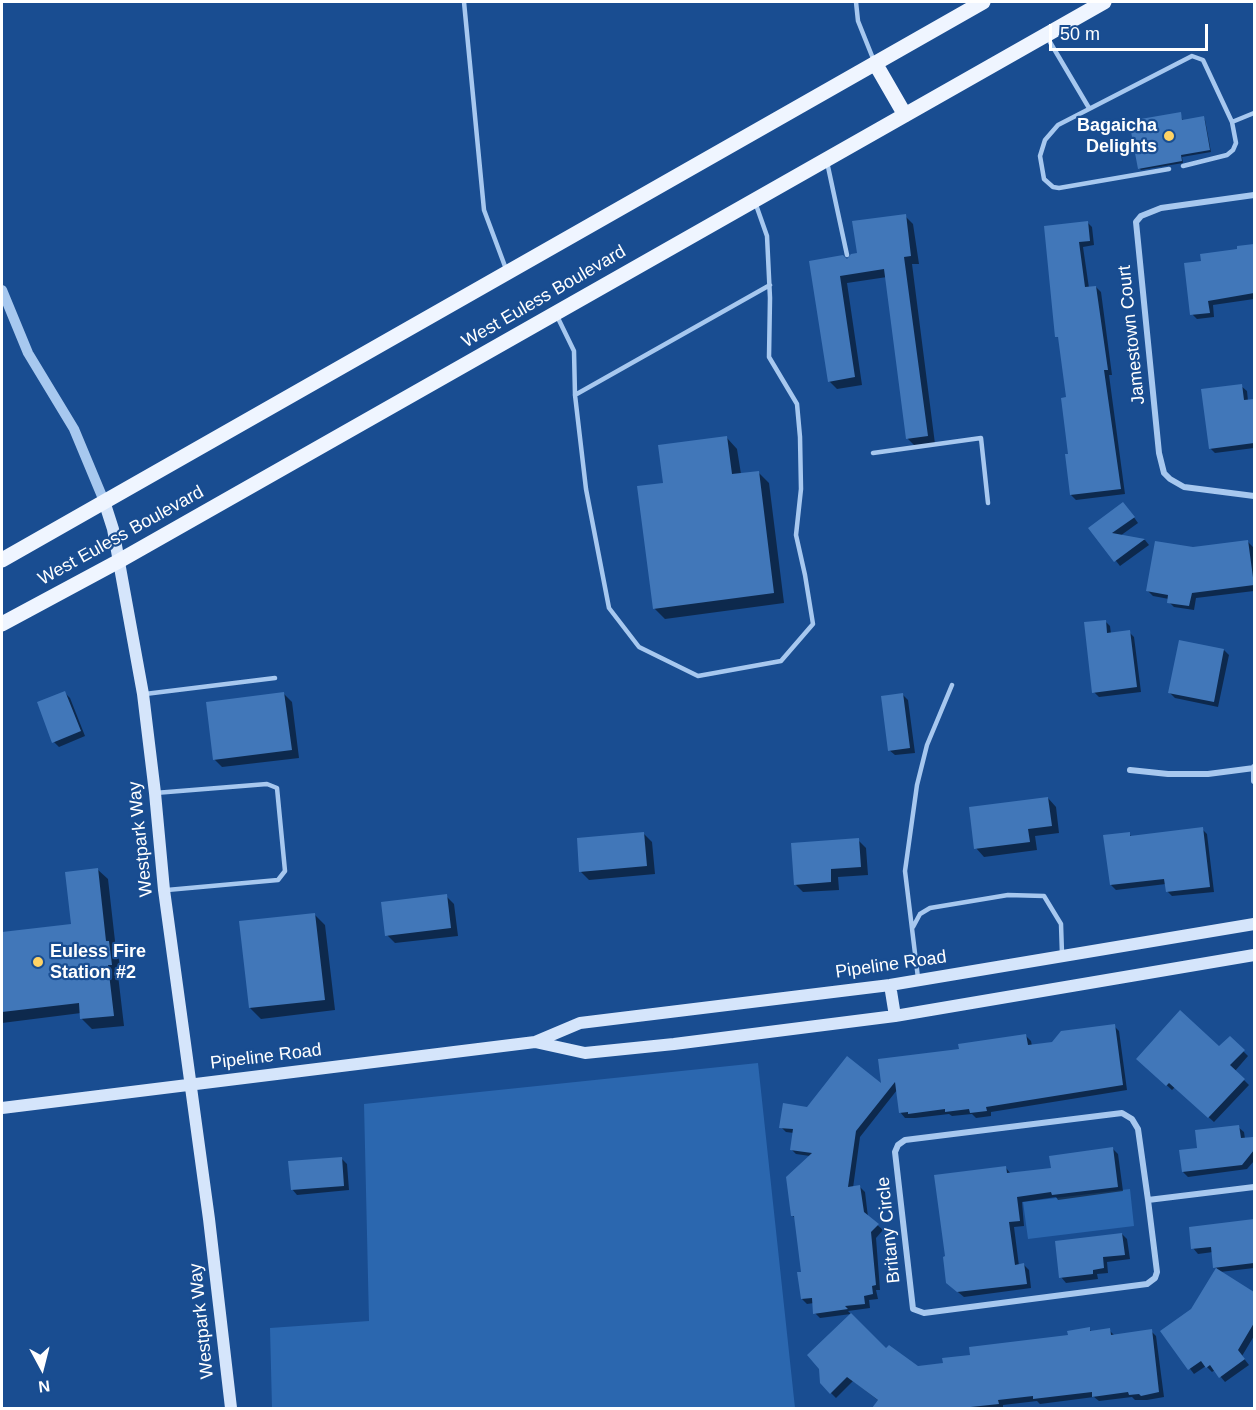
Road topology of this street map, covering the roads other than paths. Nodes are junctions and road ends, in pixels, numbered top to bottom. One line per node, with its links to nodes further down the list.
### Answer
1 (464, 2): 17 (lane)
2 (856, 2): 6 (lane)
3 (983, 2): 6 (main road, West Euless Boulevard)
4 (1104, 2): 5 (main road, West Euless Boulevard)
5 (1046, 35): 7 (lane); 9 (main road, West Euless Boulevard)
6 (875, 63): 9 (main road); 17 (main road, West Euless Boulevard)
7 (1089, 108): 10 (lane); 13 (lane)
8 (1254, 113): 10 (lane)
9 (905, 115): 11 (main road, West Euless Boulevard)
10 (1232, 122): 12 (lane)
11 (826, 160): 15 (main road, West Euless Boulevard); 16 (lane)
12 (1183, 166)
13 (1168, 169)
14 (1254, 195): 24 (street, Jamestown Court)
15 (754, 200): 18 (lane); 21 (main road, West Euless Boulevard)
16 (847, 255)
17 (507, 272): 25 (main road, West Euless Boulevard)
18 (770, 285): 22 (lane); 22 (lane)
19 (2, 290): 20 (street, Westpark Way)
20 (4, 305): 25 (street, Westpark Way)
21 (555, 314): 22 (lane); 28 (main road, West Euless Boulevard)
22 (575, 395)
23 (873, 453): 26 (lane)
24 (1254, 496)
25 (104, 501): 27 (main road, West Euless Boulevard); 28 (main road, Westpark Way)
26 (988, 503)
27 (2, 560)
28 (119, 561): 29 (main road, West Euless Boulevard); 32 (main road, Westpark Way)
29 (2, 624)
30 (275, 678): 32 (lane)
31 (952, 685): 39 (lane)
32 (142, 694): 36 (main road, Westpark Way)
33 (1254, 768): 34 (street); 35 (street)
34 (1130, 770)
35 (1254, 781)
36 (155, 793): 37 (main road, Westpark Way); 37 (lane)
37 (164, 890): 46 (main road, Westpark Way)
38 (1254, 924): 41 (main road, Pipeline Road)
39 (912, 930): 41 (lane); 42 (lane)
40 (1254, 955): 44 (main road, Pipeline Road)
41 (1062, 956): 42 (main road, Pipeline Road)
42 (918, 981): 43 (main road, Pipeline Road)
43 (890, 985): 44 (main road); 45 (main road, Pipeline Road)
44 (895, 1016): 45 (main road, Pipeline Road)
45 (535, 1042): 46 (main road, Pipeline Road)
46 (191, 1084): 47 (main road, Pipeline Road); 50 (main road, Westpark Way)
47 (2, 1108)
48 (1254, 1187): 49 (street)
49 (1148, 1200): 49 (street, Britany Circle)
50 (231, 1408)

